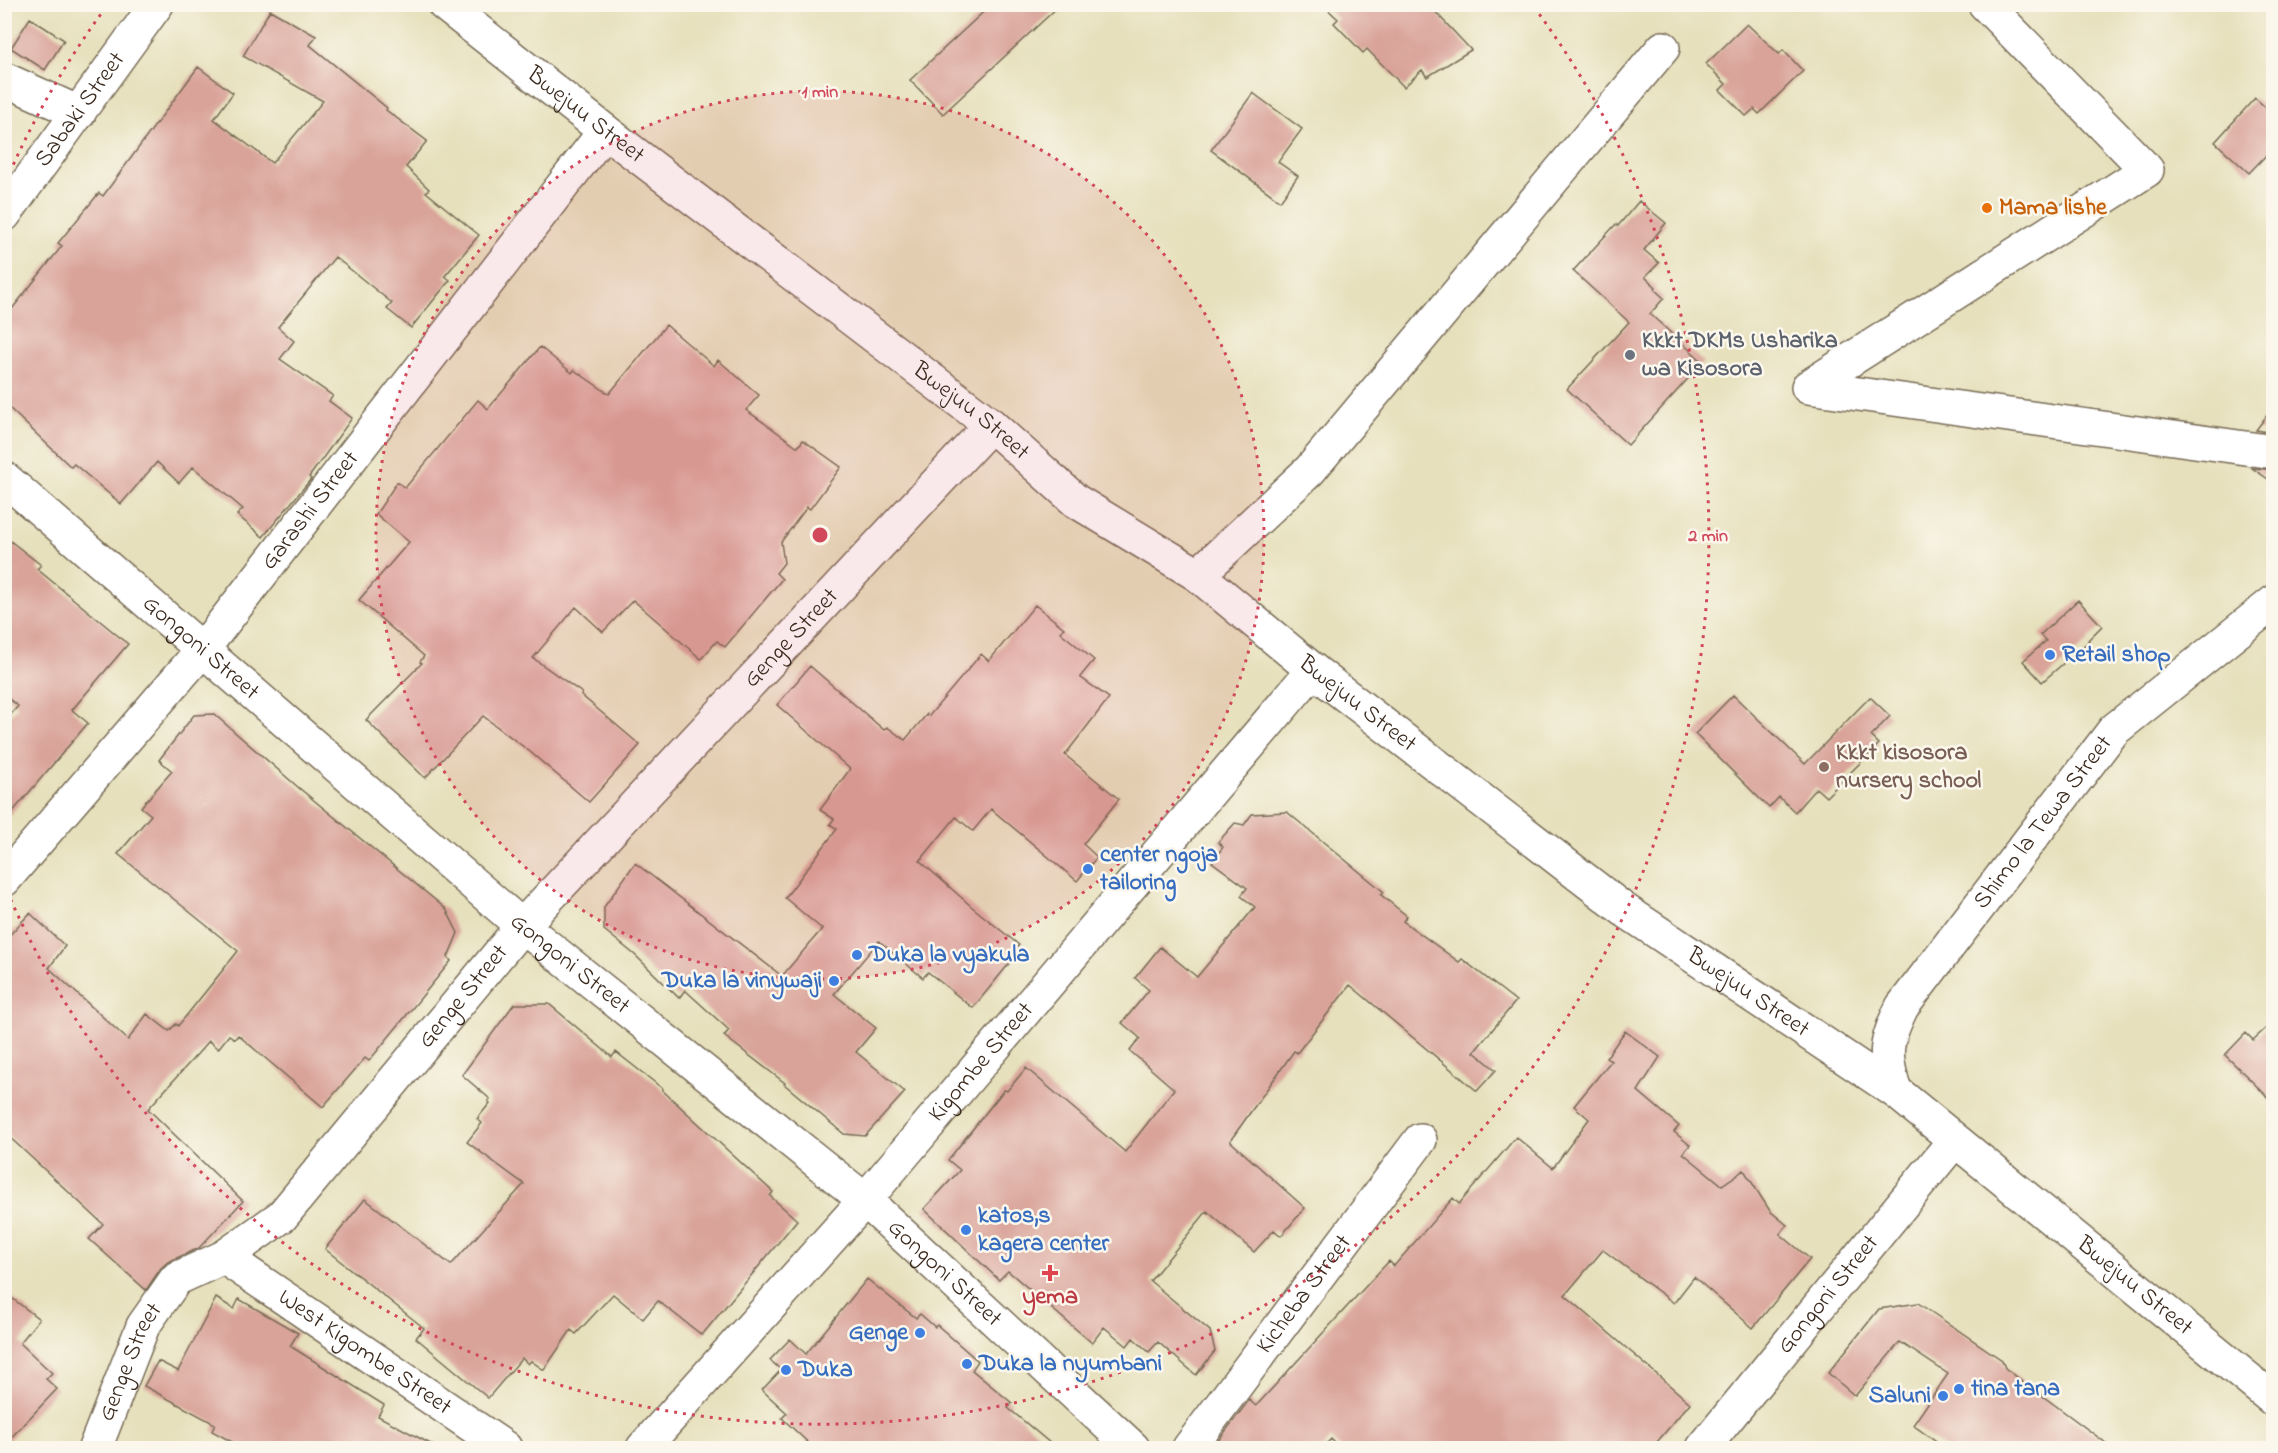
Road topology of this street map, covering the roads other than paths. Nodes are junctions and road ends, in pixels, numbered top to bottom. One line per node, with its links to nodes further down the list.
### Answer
1 (157, 4): 6 (street, Sabaki Street)
2 (444, 4): 7 (street, Bwejuu Street)
3 (1985, 4): 10 (street)
4 (1663, 48): 12 (street)
5 (4, 79): 6 (street)
6 (78, 114): 8 (street, Sabaki Street)
7 (605, 131): 9 (street, Bwejuu Street); 14 (street, Garashi Street)
8 (4, 215)
9 (991, 425): 12 (street, Bwejuu Street); 17 (street, Genge Street)
10 (2274, 453)
11 (4, 478): 14 (street, Gongoni Street)
12 (1198, 575): 15 (street, Bwejuu Street)
13 (2274, 602): 18 (street, Shimo la Tewa Street)
14 (203, 650): 16 (street, Garashi Street); 17 (street, Gongoni Street)
15 (1313, 670): 18 (street, Bwejuu Street); 21 (street, Kigombe Street)
16 (4, 880)
17 (522, 926): 21 (street, Gongoni Street); 22 (street, Genge Street)
18 (1895, 1091): 20 (street, Bwejuu Street)
19 (1420, 1140): 28 (street, Kicheba Street)
20 (1954, 1141): 23 (street, Bwejuu Street); 29 (street, Gongoni Street)
21 (864, 1200): 26 (street, Kigombe Street); 27 (street, Gongoni Street)
22 (224, 1257): 24 (street, Genge Street); 25 (street, West Kigombe Street)
23 (2274, 1400)
24 (95, 1449)
25 (505, 1449)
26 (643, 1449)
27 (1133, 1449)
28 (1189, 1449)
29 (1703, 1449)

